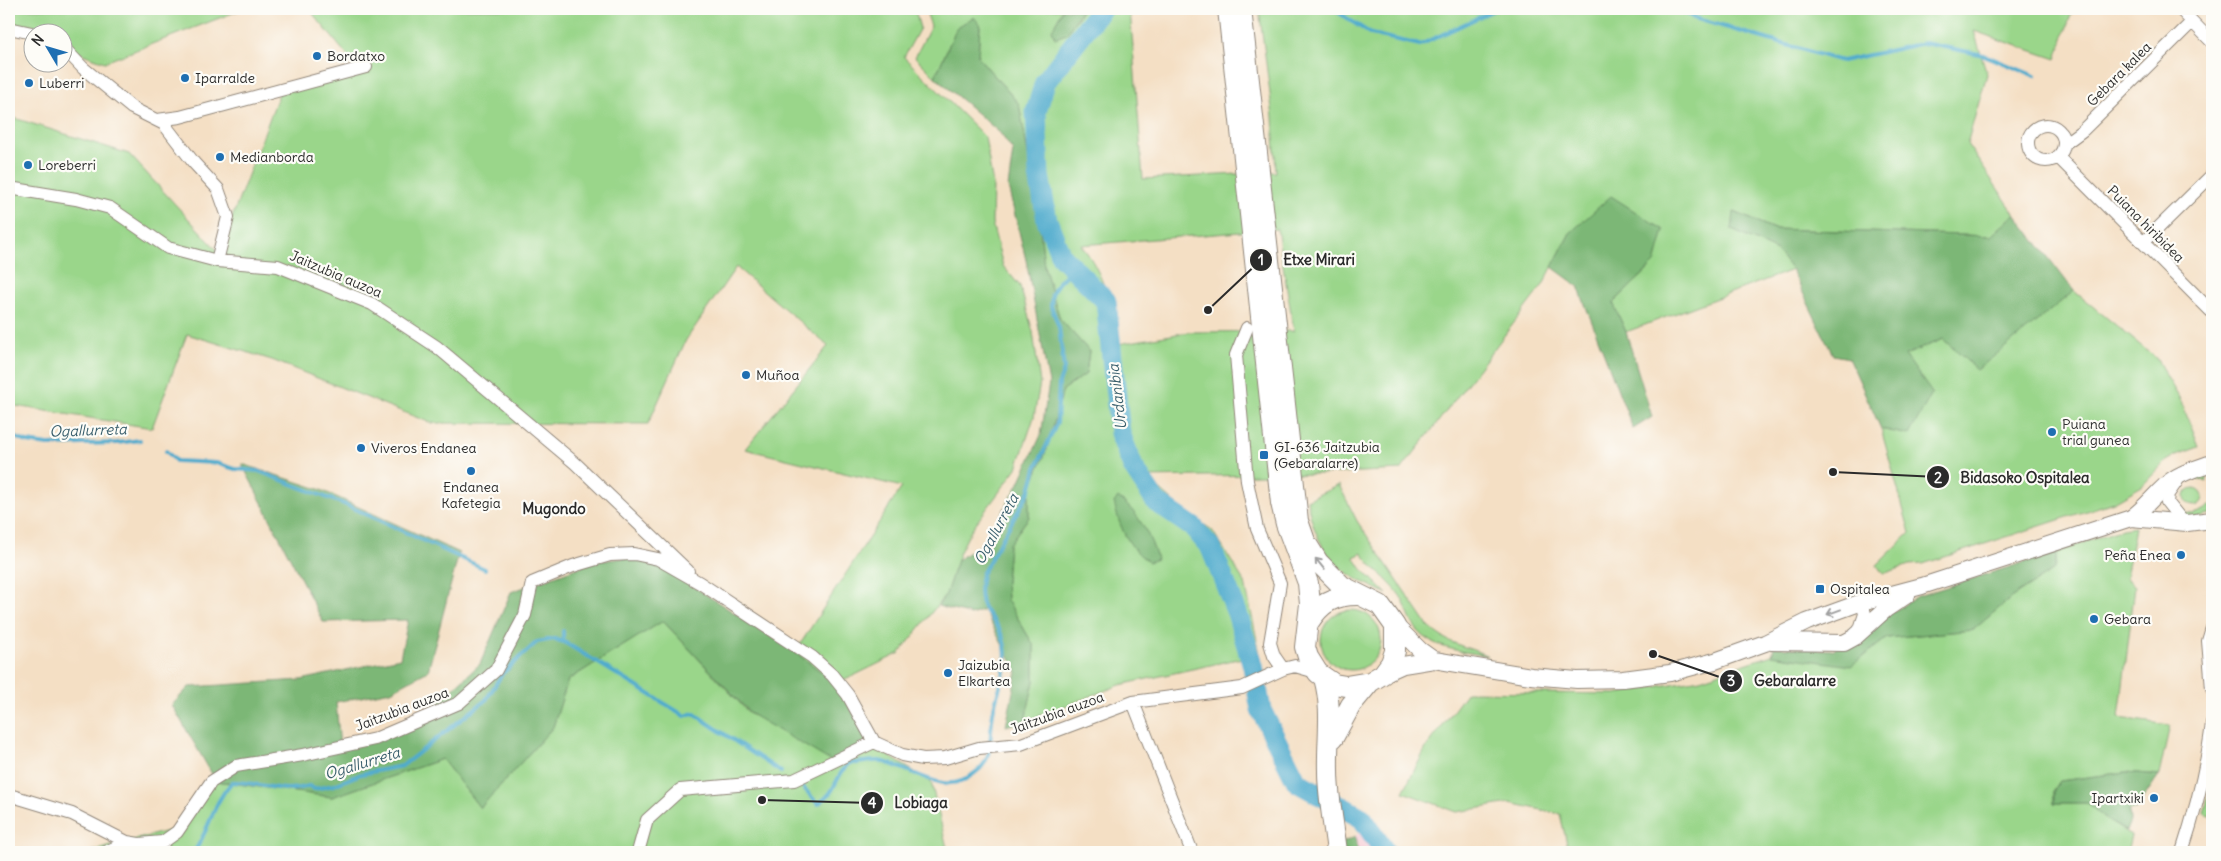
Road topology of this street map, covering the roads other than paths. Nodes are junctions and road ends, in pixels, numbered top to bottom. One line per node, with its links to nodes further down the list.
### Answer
1 (1222, 9): 11 (main road)
2 (1228, 9): 11 (main road)
3 (1241, 9): 28 (main road, one-way to 3)
4 (2180, 9): 5 (street)
5 (2192, 22): 8 (street); 13 (street, Gebara kalea)
6 (9, 28): 7 (street)
7 (22, 31)
8 (2212, 42)
9 (72, 56): 12 (street)
10 (366, 67): 12 (street)
11 (1240, 105): 30 (main road)
12 (157, 120): 18 (street)
13 (2064, 144): 14 (street); 14 (street)
14 (2058, 157): 17 (street, Puiana hiribidea)
15 (2212, 175): 17 (street)
16 (9, 188): 18 (street, Jaitzubia auzoa)
17 (2144, 242): 19 (street, Puiana hiribidea)
18 (218, 261): 26 (street, Jaitzubia auzoa)
19 (2212, 312)
20 (1247, 328): 39 (street)
21 (2212, 463): 22 (street)
22 (2186, 472): 23 (street); 25 (street)
23 (2131, 518): 25 (street); 27 (street)
24 (2212, 520): 25 (street)
25 (2183, 522)
26 (700, 583): 45 (street, Jaitzubia auzoa); 48 (street, Jaitzubia auzoa)
27 (1922, 586): 29 (street); 34 (street)
28 (1357, 595): 30 (main road); 32 (main road)
29 (1862, 602): 31 (street, one-way to 31); 34 (street)
30 (1309, 622): 37 (main road)
31 (1807, 622): 35 (street); 36 (street)
32 (1394, 624): 38 (street); 41 (main road)
33 (2212, 628): 42 (street)
34 (1855, 637): 36 (street)
35 (1765, 643): 36 (street); 38 (street)
36 (1826, 644)
37 (1305, 647): 39 (street); 40 (main road)
38 (1434, 660): 41 (street)
39 (1281, 670): 40 (street); 43 (street, Jaitzubia auzoa)
40 (1321, 675): 41 (main road); 46 (main road)
41 (1376, 678): 46 (main road)
42 (2212, 689)
43 (1133, 702): 45 (street, Jaitzubia auzoa); 51 (street)
44 (2212, 723): 53 (street)
45 (874, 742): 50 (street)
46 (1330, 747): 52 (main road)
47 (9, 795): 48 (street, Jaitzubia auzoa)
48 (127, 842): 49 (street, Jaitzubia auzoa)
49 (106, 852)
50 (638, 852)
51 (1192, 852)
52 (1337, 852)
53 (2182, 852)

